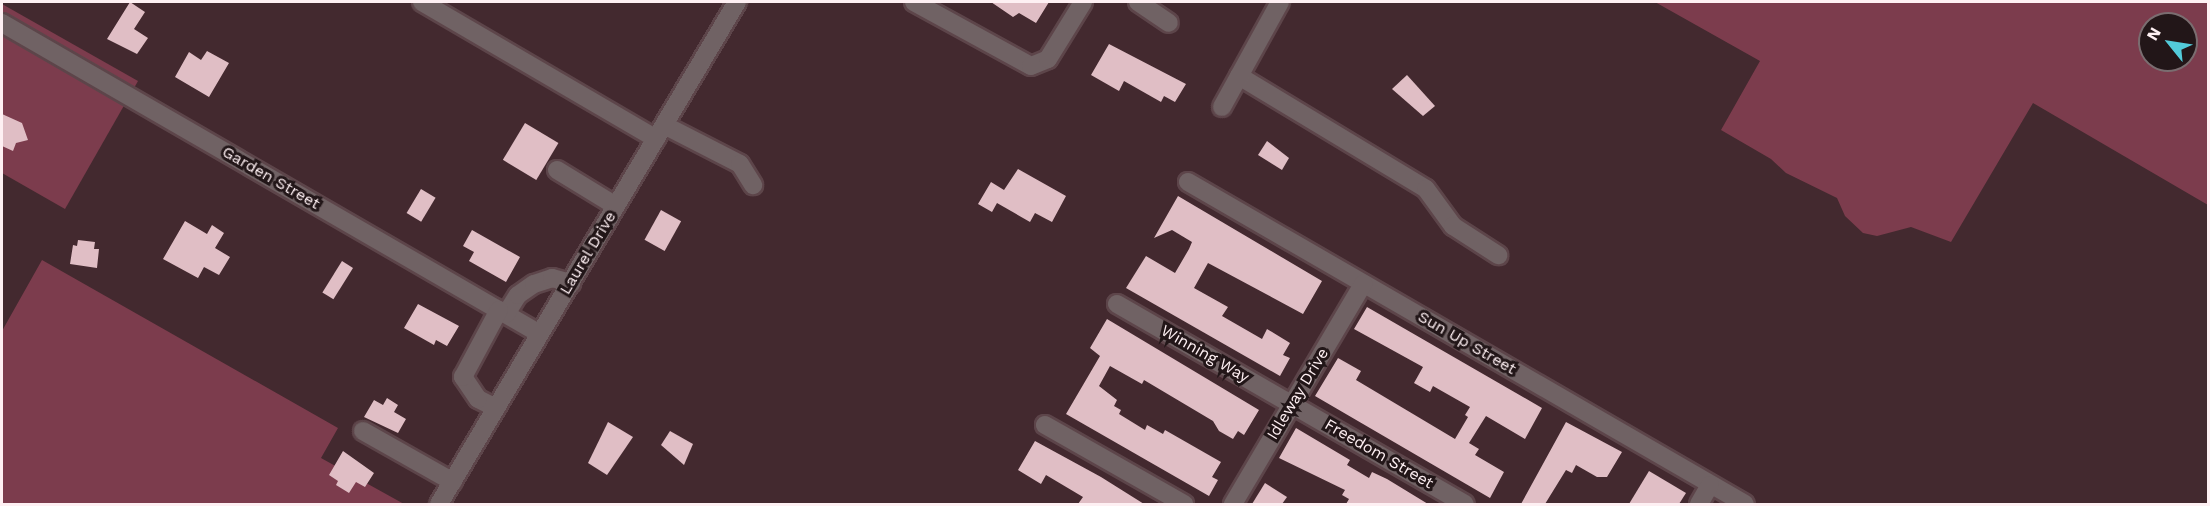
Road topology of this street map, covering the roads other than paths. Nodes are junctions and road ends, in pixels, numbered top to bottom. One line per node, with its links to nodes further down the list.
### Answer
1 (422, 2): 11 (street)
2 (737, 2): 11 (street, Laurel Drive)
3 (914, 2): 4 (street)
4 (1083, 2)
5 (1138, 2): 8 (street)
6 (1280, 2): 9 (street)
7 (2, 23): 20 (street, Garden Street)
8 (1169, 23)
9 (1239, 76): 10 (street); 16 (street)
10 (1222, 107)
11 (660, 132): 14 (street); 15 (street, Laurel Drive)
12 (557, 170): 15 (street)
13 (1188, 182): 18 (street, Sun Up Street)
14 (753, 185)
15 (616, 206): 17 (street, Laurel Drive)
16 (1498, 255)
17 (570, 283): 20 (street); 21 (street, Laurel Drive)
18 (1363, 284): 22 (street, Idleway Drive); 27 (street, Sun Up Street)
19 (1117, 304): 22 (street, Winning Way)
20 (502, 312): 21 (street, Garden Street); 23 (street)
21 (540, 334): 23 (street, Laurel Drive)
22 (1293, 404): 30 (street, Idleway Drive); 31 (street, Freedom Street)
23 (496, 408): 26 (street, Laurel Drive)
24 (1045, 424): 29 (street)
25 (363, 431): 26 (street)
26 (453, 482): 28 (street, Laurel Drive)
27 (1710, 485): 32 (street); 33 (street, Sun Up Street)
28 (439, 504)
29 (1184, 504)
30 (1233, 504)
31 (1465, 504)
32 (1699, 504)
33 (1745, 504)

